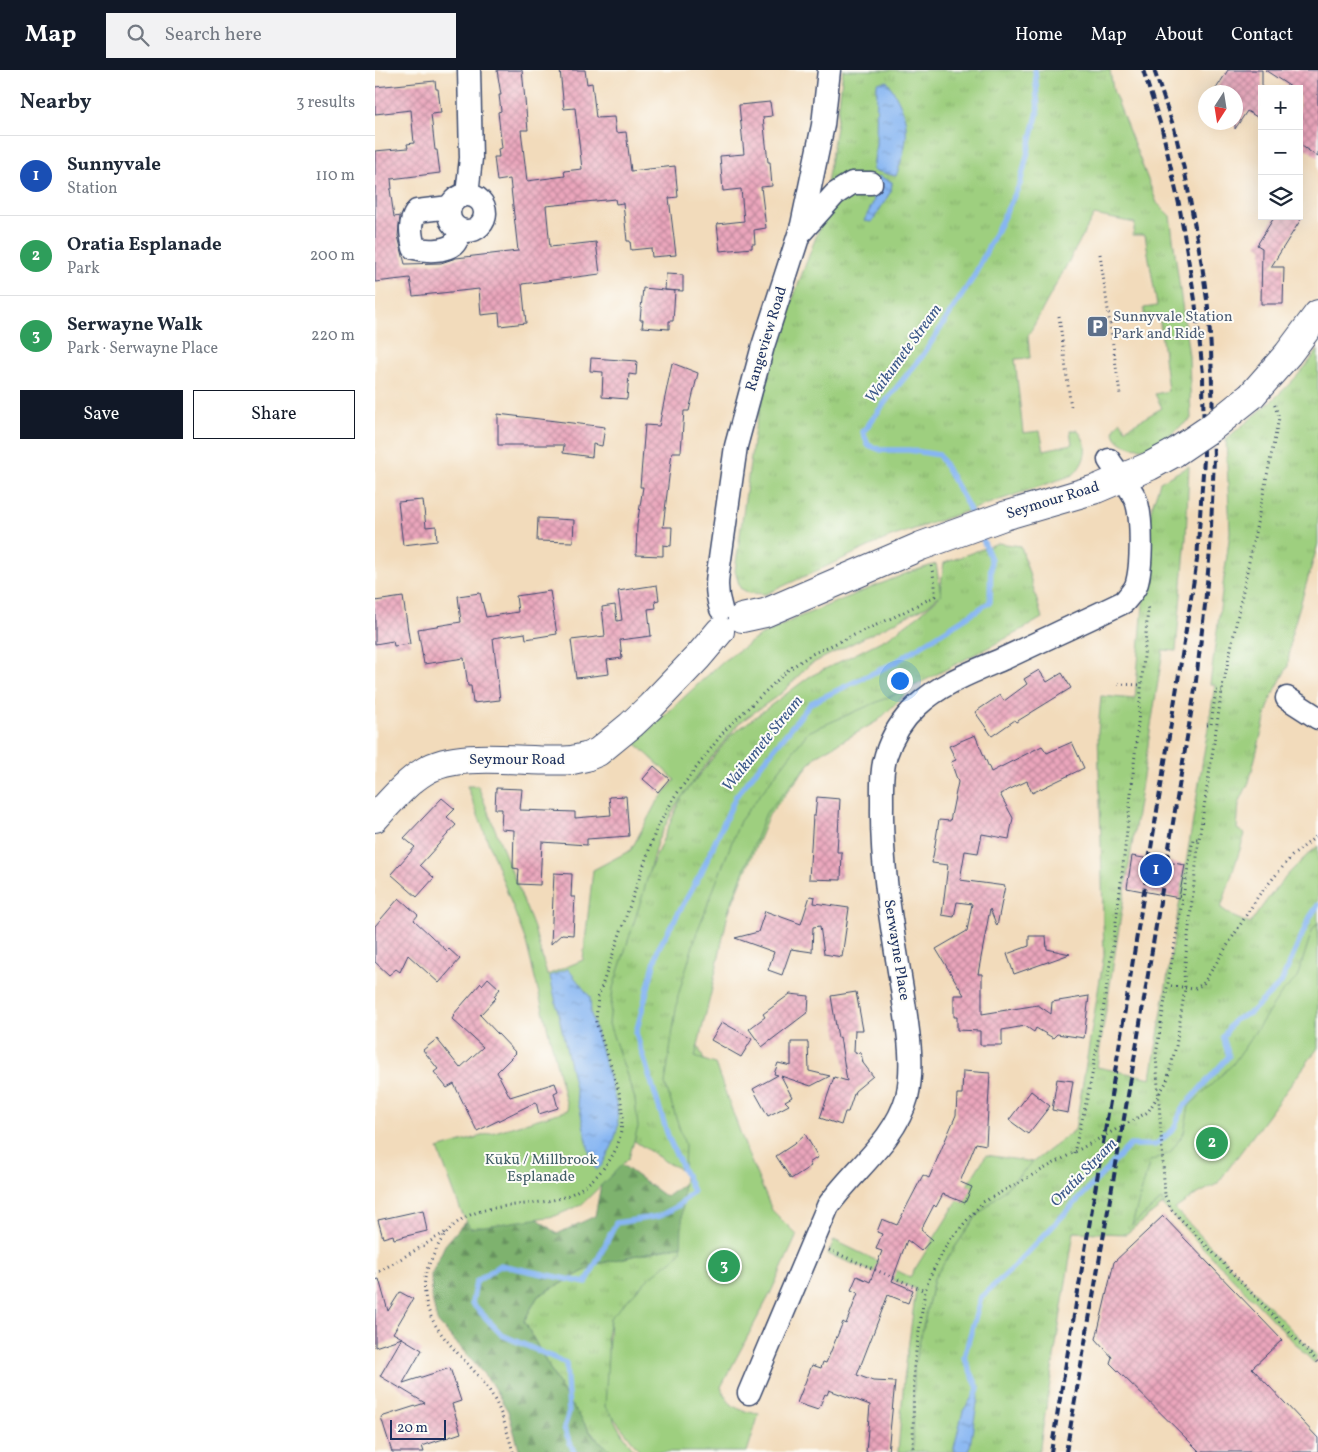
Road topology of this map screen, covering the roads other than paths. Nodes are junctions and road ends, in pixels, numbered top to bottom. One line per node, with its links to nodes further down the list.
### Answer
1 (469, 70): 4 (street)
2 (829, 70): 6 (street, Rangeview Road)
3 (871, 183): 6 (street)
4 (459, 201): 5 (street); 5 (street); 5 (street)
5 (461, 230)
6 (800, 233): 9 (street, Rangeview Road)
7 (1318, 314): 8 (main road, Seymour Road, bridge)
8 (1115, 469): 9 (main road, Seymour Road); 13 (street, Serwayne Place)
9 (727, 619): 12 (main road, Seymour Road)
10 (1287, 698): 11 (street)
11 (1318, 718)
12 (375, 818)
13 (749, 1393)

